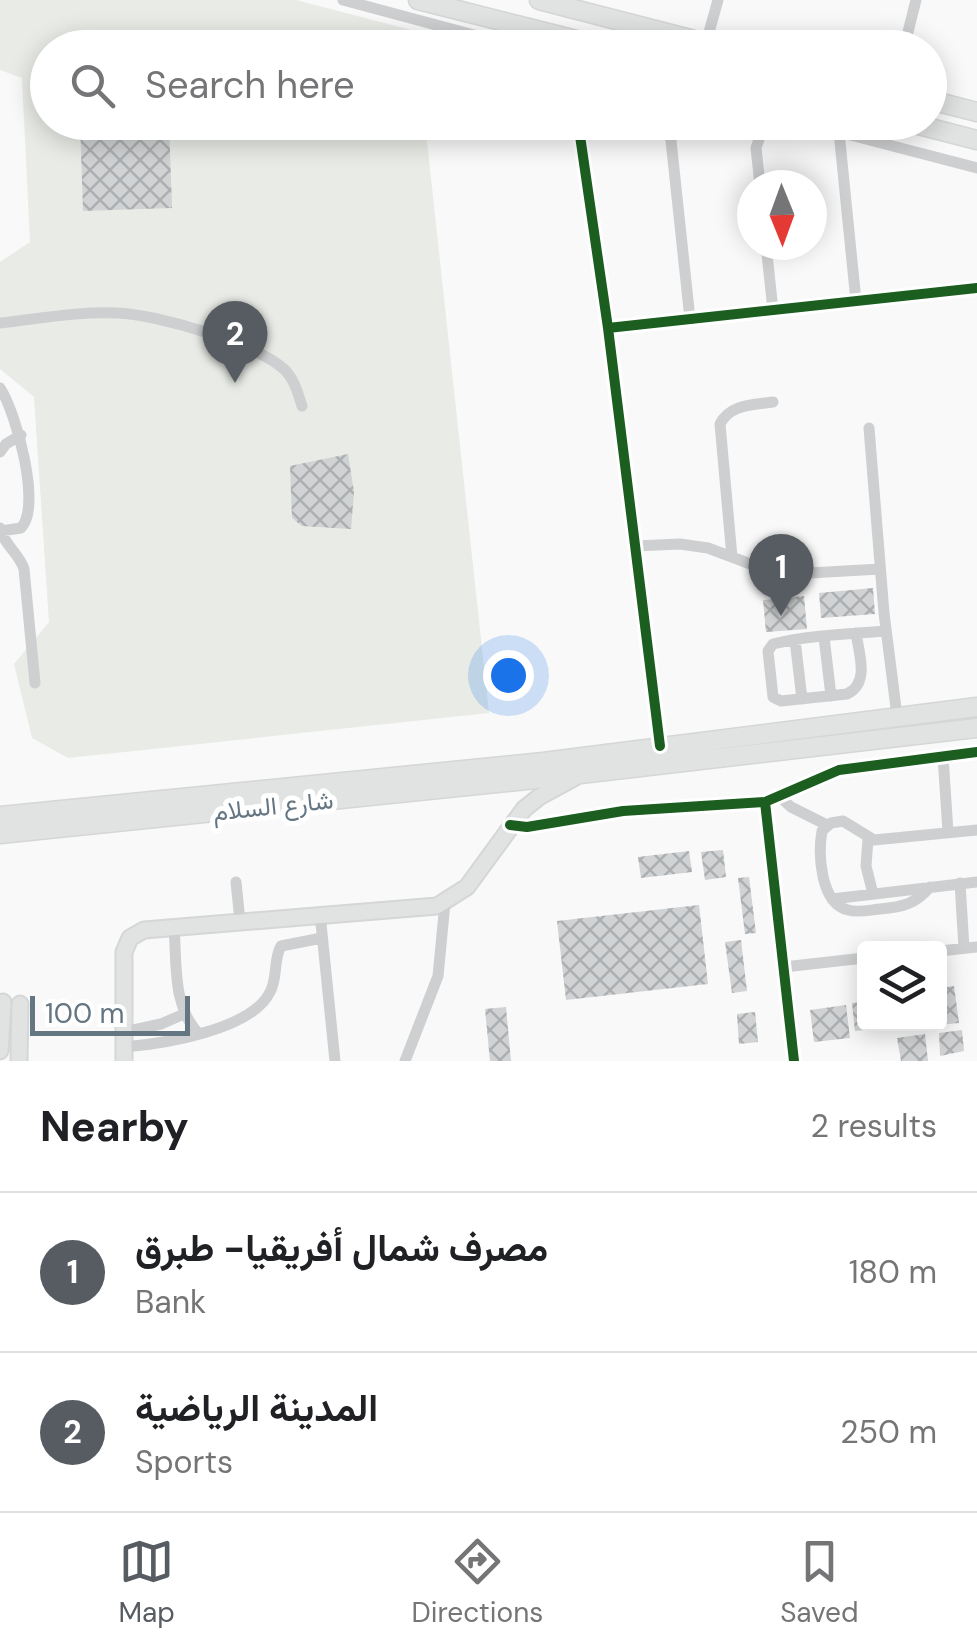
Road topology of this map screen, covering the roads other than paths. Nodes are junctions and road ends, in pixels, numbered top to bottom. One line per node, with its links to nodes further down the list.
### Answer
1 (343, 0): 6 (street)
2 (418, 0): 7 (highway)
3 (539, 0): 8 (highway)
4 (718, 0): 9 (street)
5 (916, 0): 10 (street)
6 (455, 30)
7 (537, 30)
8 (657, 30)
9 (717, 30)
10 (908, 30)
11 (947, 104): 12 (highway)
12 (977, 112)
13 (947, 132): 19 (highway)
14 (581, 140): 28 (street)
15 (670, 140): 26 (street)
16 (759, 140): 21 (street)
17 (840, 140): 24 (street)
18 (870, 140): 20 (street)
19 (977, 140)
20 (977, 168)
21 (758, 170)
22 (768, 260): 25 (street)
23 (977, 288): 24 (street)
24 (856, 302): 25 (street)
25 (773, 310): 26 (street)
26 (690, 319): 28 (street)
27 (0, 323): 31 (street)
28 (608, 328): 36 (street)
29 (0, 388): 33 (street)
30 (773, 402): 37 (street)
31 (302, 406)
32 (869, 428): 38 (street)
33 (21, 435): 34 (street); 35 (street)
34 (0, 452)
35 (0, 530): 43 (street)
36 (635, 546): 37 (street); 49 (street)
37 (732, 556): 38 (street)
38 (880, 569): 39 (street)
39 (886, 630): 40 (street); 47 (street)
40 (856, 633): 41 (street); 44 (street)
41 (824, 637): 42 (street); 44 (street)
42 (795, 640): 45 (street); 45 (street)
43 (34, 683)
44 (831, 696): 45 (street)
45 (802, 699)
46 (977, 707): 47 (highway)
47 (897, 716): 49 (highway)
48 (977, 728): 53 (highway)
49 (660, 746): 52 (highway)
50 (977, 752): 51 (street)
51 (943, 756): 54 (street); 60 (street)
52 (545, 770): 53 (highway); 56 (highway, شارع السلام); 61 (highway, شارع السلام)
53 (582, 774): 57 (main road)
54 (780, 797): 55 (street); 58 (street)
55 (765, 802): 57 (street); 76 (street)
56 (0, 816)
57 (510, 825): 69 (main road)
58 (827, 825): 62 (street); 68 (street)
59 (977, 830): 60 (street)
60 (948, 832): 62 (street)
61 (0, 834)
62 (868, 839): 67 (street)
63 (236, 882): 71 (street)
64 (977, 882): 65 (street)
65 (960, 883): 66 (street); 74 (street)
66 (930, 887): 67 (street); 68 (street)
67 (873, 894): 68 (street)
68 (832, 899)
69 (445, 903): 70 (main road); 84 (street)
70 (320, 914): 71 (main road); 73 (street)
71 (240, 921): 72 (main road)
72 (174, 927): 78 (street); 80 (main road)
73 (322, 938): 79 (street); 83 (street)
74 (970, 948)
75 (857, 959): 76 (street)
76 (784, 966): 85 (street)
77 (8, 1003): 81 (main road); 82 (main road)
78 (184, 1014): 79 (street); 80 (street)
79 (199, 1034): 80 (street)
80 (124, 1047)
81 (0, 1050)
82 (19, 1061)
83 (335, 1061)
84 (405, 1061)
85 (794, 1061)

